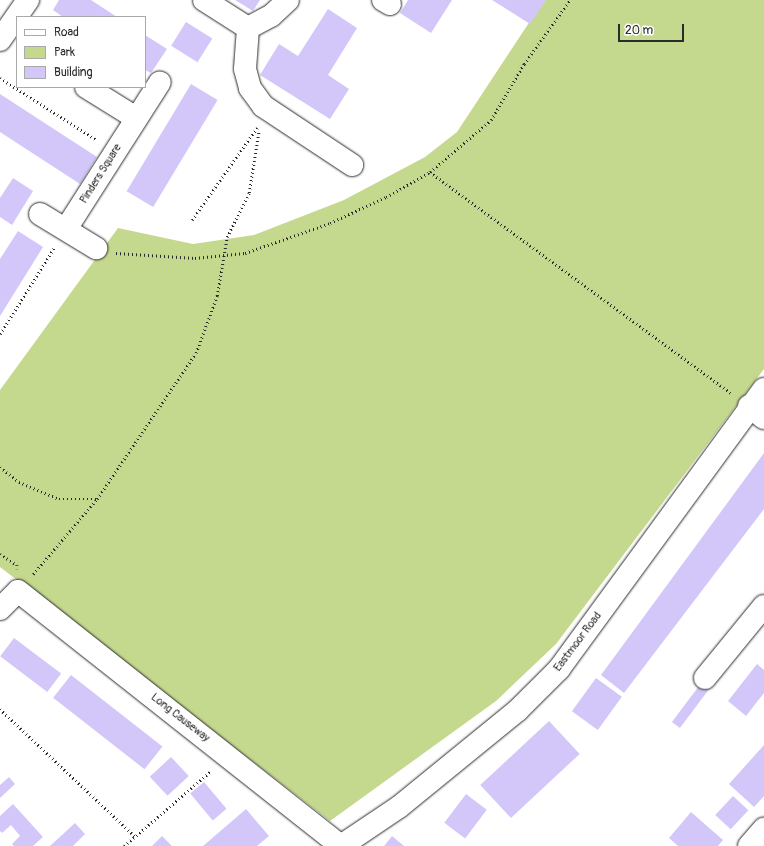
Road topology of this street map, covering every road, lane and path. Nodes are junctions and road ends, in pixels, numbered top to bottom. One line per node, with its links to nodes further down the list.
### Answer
1 (28, 0): 4 (street)
2 (204, 0): 6 (street)
3 (288, 0): 6 (street)
4 (20, 16)
5 (16, 23): 7 (street)
6 (248, 28): 13 (street)
7 (7, 40)
8 (0, 78): 12 (path)
9 (160, 82): 11 (street, Pinders Square)
10 (88, 88): 11 (street)
11 (136, 118): 12 (street, Pinders Square)
12 (115, 152): 17 (street, Pinders Square)
13 (352, 165)
14 (430, 172): 21 (path)
15 (40, 214): 17 (street)
16 (192, 220): 23 (path)
17 (66, 229): 18 (street); 19 (path)
18 (96, 248)
19 (0, 334)
20 (764, 389): 21 (street, Eastmoor Road)
21 (757, 412): 33 (street, Eastmoor Road)
22 (0, 468): 23 (path)
23 (97, 499): 24 (path)
24 (18, 591): 26 (street); 29 (street, Long Causeway)
25 (764, 606): 27 (street)
26 (0, 609)
27 (705, 678)
28 (0, 709): 31 (path)
29 (228, 756): 31 (path); 33 (street, Long Causeway)
30 (764, 829): 34 (street)
31 (136, 836): 32 (path)
32 (124, 846)
33 (341, 846)
34 (748, 846)

